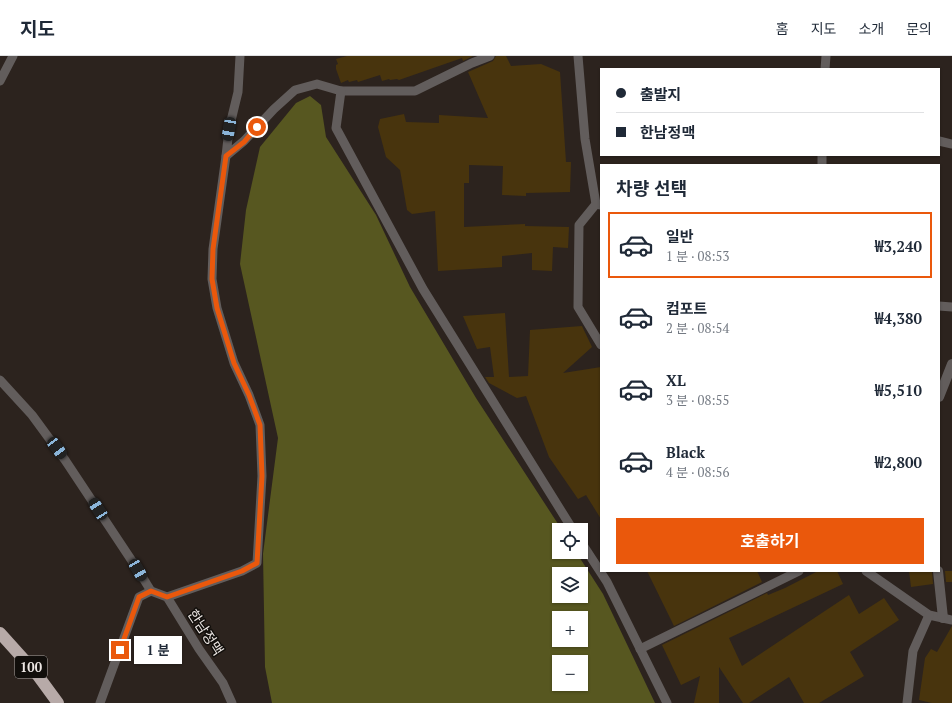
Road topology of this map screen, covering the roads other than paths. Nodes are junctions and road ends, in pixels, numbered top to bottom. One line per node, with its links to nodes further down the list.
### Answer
1 (13, 56): 7 (lane)
2 (240, 56): 11 (lane)
3 (490, 56): 8 (lane)
4 (578, 56): 12 (lane)
5 (826, 56): 6 (lane)
6 (825, 68)
7 (0, 81)
8 (341, 91): 11 (lane); 19 (lane)
9 (940, 141): 10 (lane)
10 (952, 144)
11 (226, 156): 27 (lane)
12 (599, 204): 15 (lane)
13 (940, 306): 14 (lane)
14 (952, 307)
15 (600, 343)
16 (952, 364): 18 (street)
17 (0, 380): 26 (lane)
18 (940, 394)
19 (569, 523)
20 (588, 553): 21 (lane)
21 (600, 571)
22 (600, 572): 31 (lane)
23 (797, 572): 31 (lane)
24 (867, 572): 28 (lane)
25 (938, 572): 29 (street)
26 (151, 591): 27 (lane); 33 (lane)
27 (167, 597): 34 (lane, 한남정맥)
28 (929, 616): 29 (lane); 36 (lane)
29 (947, 619)
30 (0, 633): 32 (highway, 100)
31 (640, 649): 35 (lane)
32 (58, 703)
33 (100, 703)
34 (232, 703)
35 (666, 703)
36 (907, 703)

